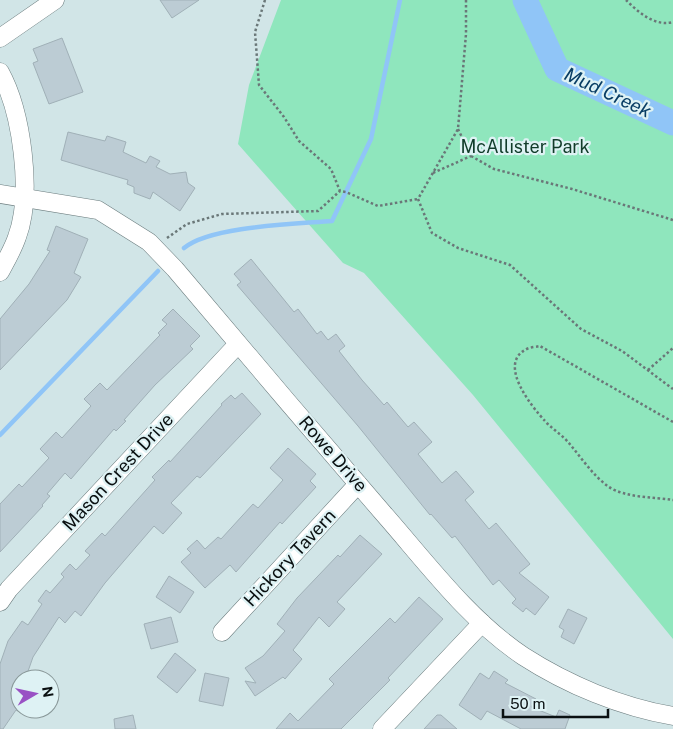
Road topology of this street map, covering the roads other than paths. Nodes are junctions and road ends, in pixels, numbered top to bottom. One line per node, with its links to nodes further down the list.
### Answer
1 (55, 0): 2 (street)
2 (0, 38)
3 (0, 72): 5 (street)
4 (0, 194): 5 (street, Rowe Drive)
5 (23, 196): 6 (street); 7 (street, Rowe Drive)
6 (0, 272)
7 (238, 344): 8 (street, Rowe Drive); 9 (street, Mason Crest Drive)
8 (358, 484): 10 (street, Rowe Drive); 11 (street, Hickory Tavern)
9 (0, 602)
10 (482, 623): 12 (street, Rowe Drive); 13 (street)
11 (222, 632)
12 (669, 720)
13 (382, 729)

